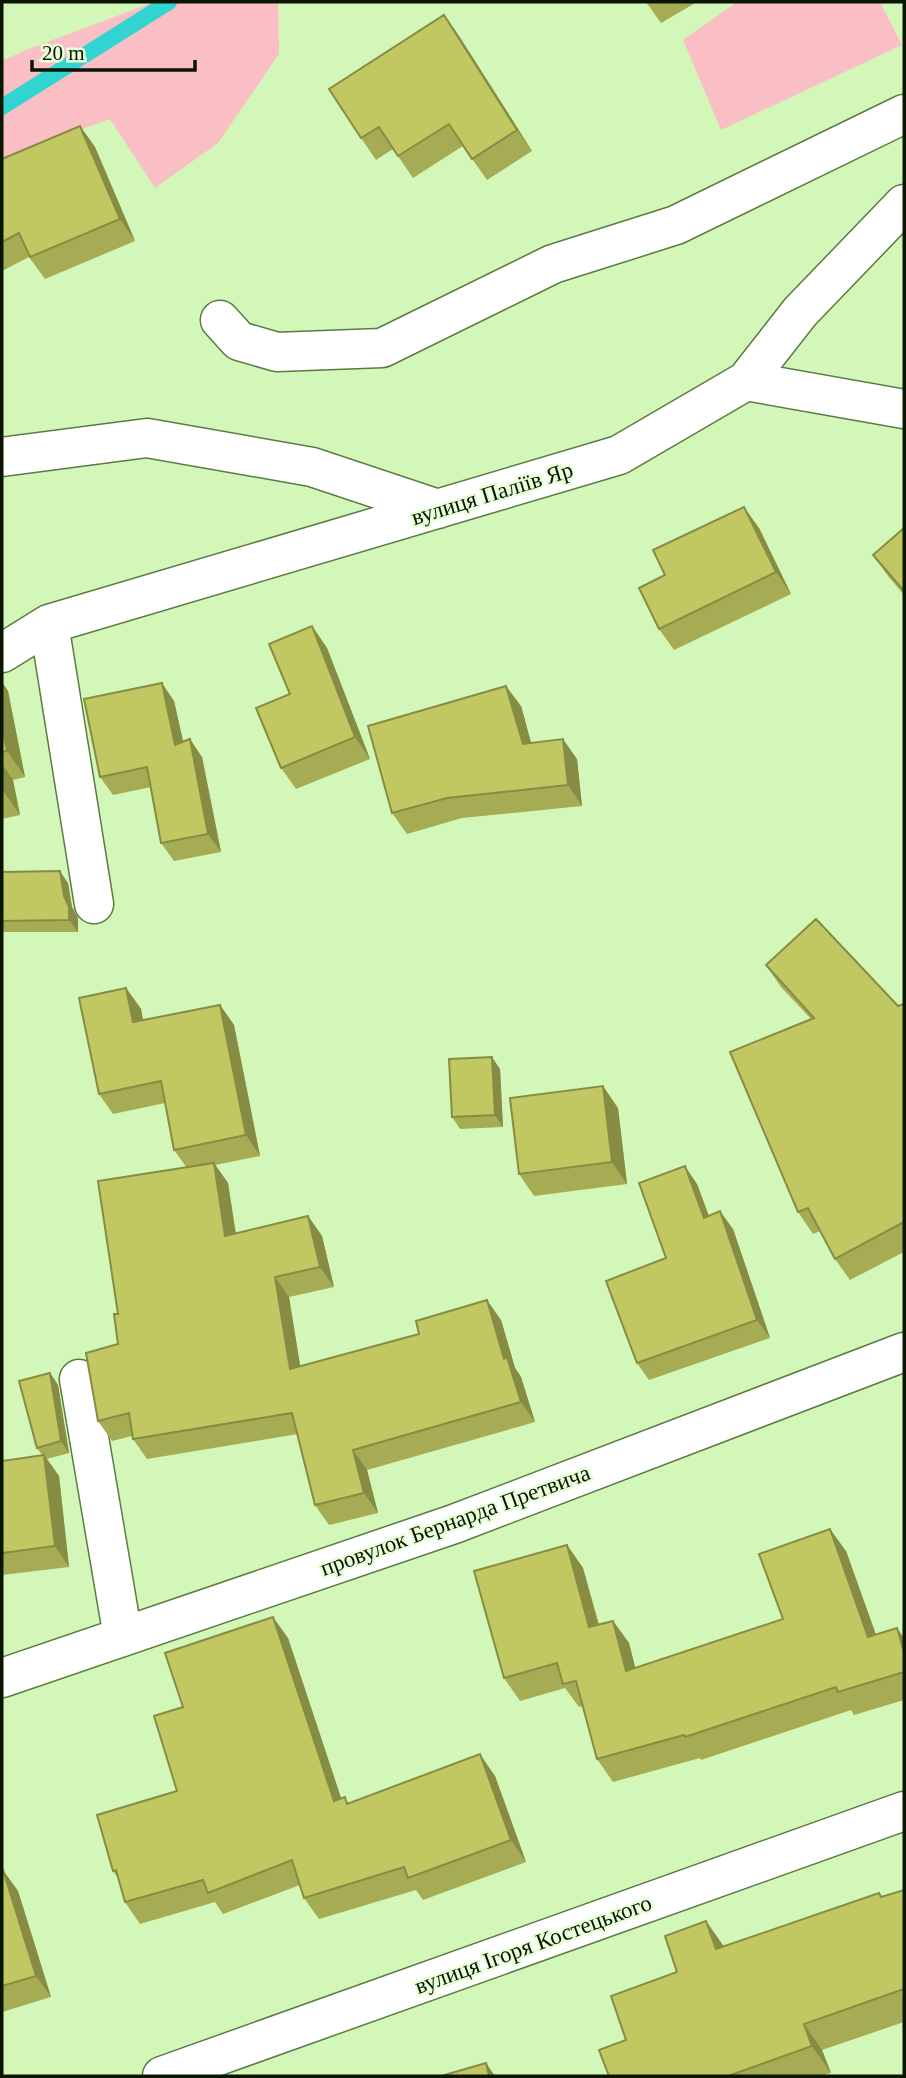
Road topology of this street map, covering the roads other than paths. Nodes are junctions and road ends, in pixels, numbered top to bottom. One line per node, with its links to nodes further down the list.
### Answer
1 (904, 114): 3 (street)
2 (904, 204): 4 (street, вулиця Паліїв Яр)
3 (220, 320)
4 (746, 381): 5 (street); 7 (street, вулиця Паліїв Яр)
5 (904, 410)
6 (2, 457): 7 (street)
7 (438, 509): 8 (street, вулиця Паліїв Яр)
8 (49, 624): 9 (street, вулиця Паліїв Яр); 10 (street)
9 (2, 653)
10 (94, 904)
11 (904, 1352): 13 (street, провулок Бернарда Претвича)
12 (79, 1378): 13 (street)
13 (123, 1637): 14 (street, провулок Бернарда Претвича)
14 (2, 1678)
15 (904, 1811): 16 (street, вулиця Ігоря Костецького)
16 (162, 2076)

